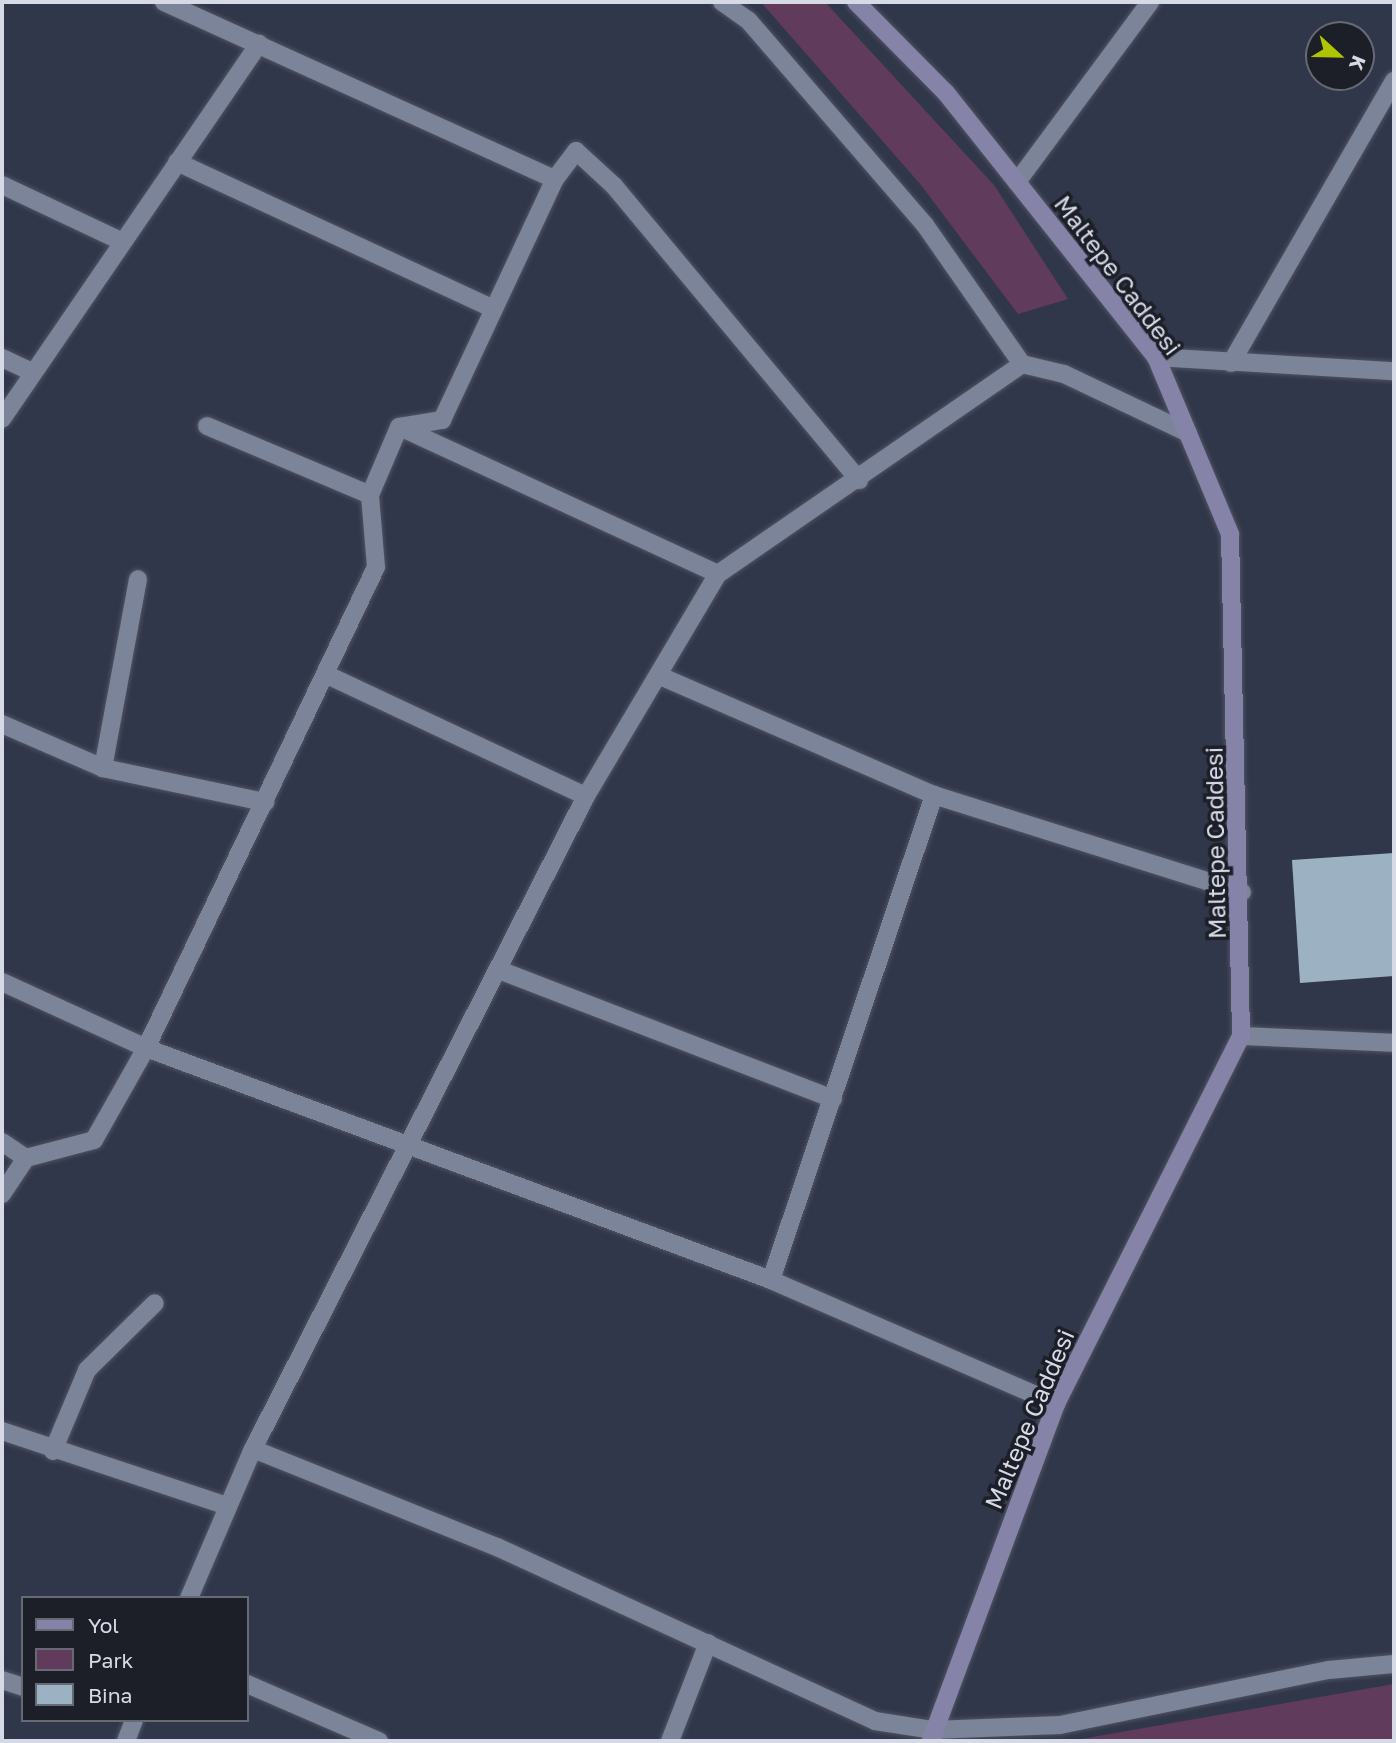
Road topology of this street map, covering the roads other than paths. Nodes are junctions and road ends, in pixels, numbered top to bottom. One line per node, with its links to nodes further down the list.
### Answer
1 (164, 2): 5 (street)
2 (722, 2): 16 (street)
3 (856, 2): 9 (street, Maltepe Caddesi)
4 (1150, 2): 9 (street)
5 (260, 44): 7 (street); 8 (street)
6 (1394, 81): 15 (street)
7 (177, 162): 11 (street); 12 (street)
8 (555, 178): 12 (street); 23 (street)
9 (1017, 182): 13 (street, Maltepe Caddesi)
10 (2, 185): 11 (street)
11 (121, 241): 17 (street)
12 (494, 309): 21 (street)
13 (1156, 357): 15 (street); 22 (street, Maltepe Caddesi)
14 (2, 358): 17 (street)
15 (1231, 363): 18 (street)
16 (1022, 364): 22 (street); 23 (street)
17 (30, 371): 19 (street)
18 (1394, 371)
19 (2, 419)
20 (206, 426): 24 (street)
21 (399, 427): 24 (street); 25 (street)
22 (1188, 433): 34 (street, Maltepe Caddesi)
23 (859, 480): 25 (street)
24 (370, 495): 27 (street)
25 (718, 574): 28 (street)
26 (138, 579): 30 (street)
27 (325, 674): 32 (street); 33 (street)
28 (660, 676): 31 (street); 32 (street)
29 (2, 724): 30 (street)
30 (103, 768): 33 (street)
31 (934, 795): 34 (street); 40 (street)
32 (586, 796): 35 (street)
33 (265, 802): 39 (street)
34 (1242, 892): 37 (street, Maltepe Caddesi)
35 (499, 970): 40 (street); 42 (street)
36 (2, 982): 39 (street)
37 (1241, 1036): 38 (street); 47 (street, Maltepe Caddesi)
38 (1394, 1043)
39 (146, 1048): 42 (street); 43 (street)
40 (833, 1099): 45 (street)
41 (2, 1142): 43 (street)
42 (412, 1144): 45 (street); 49 (street)
43 (26, 1158): 44 (street)
44 (2, 1194)
45 (771, 1280): 47 (street)
46 (155, 1303): 50 (street)
47 (1056, 1404): 58 (street, Maltepe Caddesi)
48 (2, 1431): 50 (street)
49 (253, 1449): 51 (street); 53 (street)
50 (53, 1451): 51 (street)
51 (225, 1505): 52 (street)
52 (190, 1596)
53 (708, 1643): 58 (street); 60 (street)
54 (1394, 1664): 58 (street)
55 (2, 1680): 57 (street)
56 (248, 1684): 59 (street)
57 (21, 1686)
58 (932, 1736)
59 (379, 1741)
60 (670, 1741)

